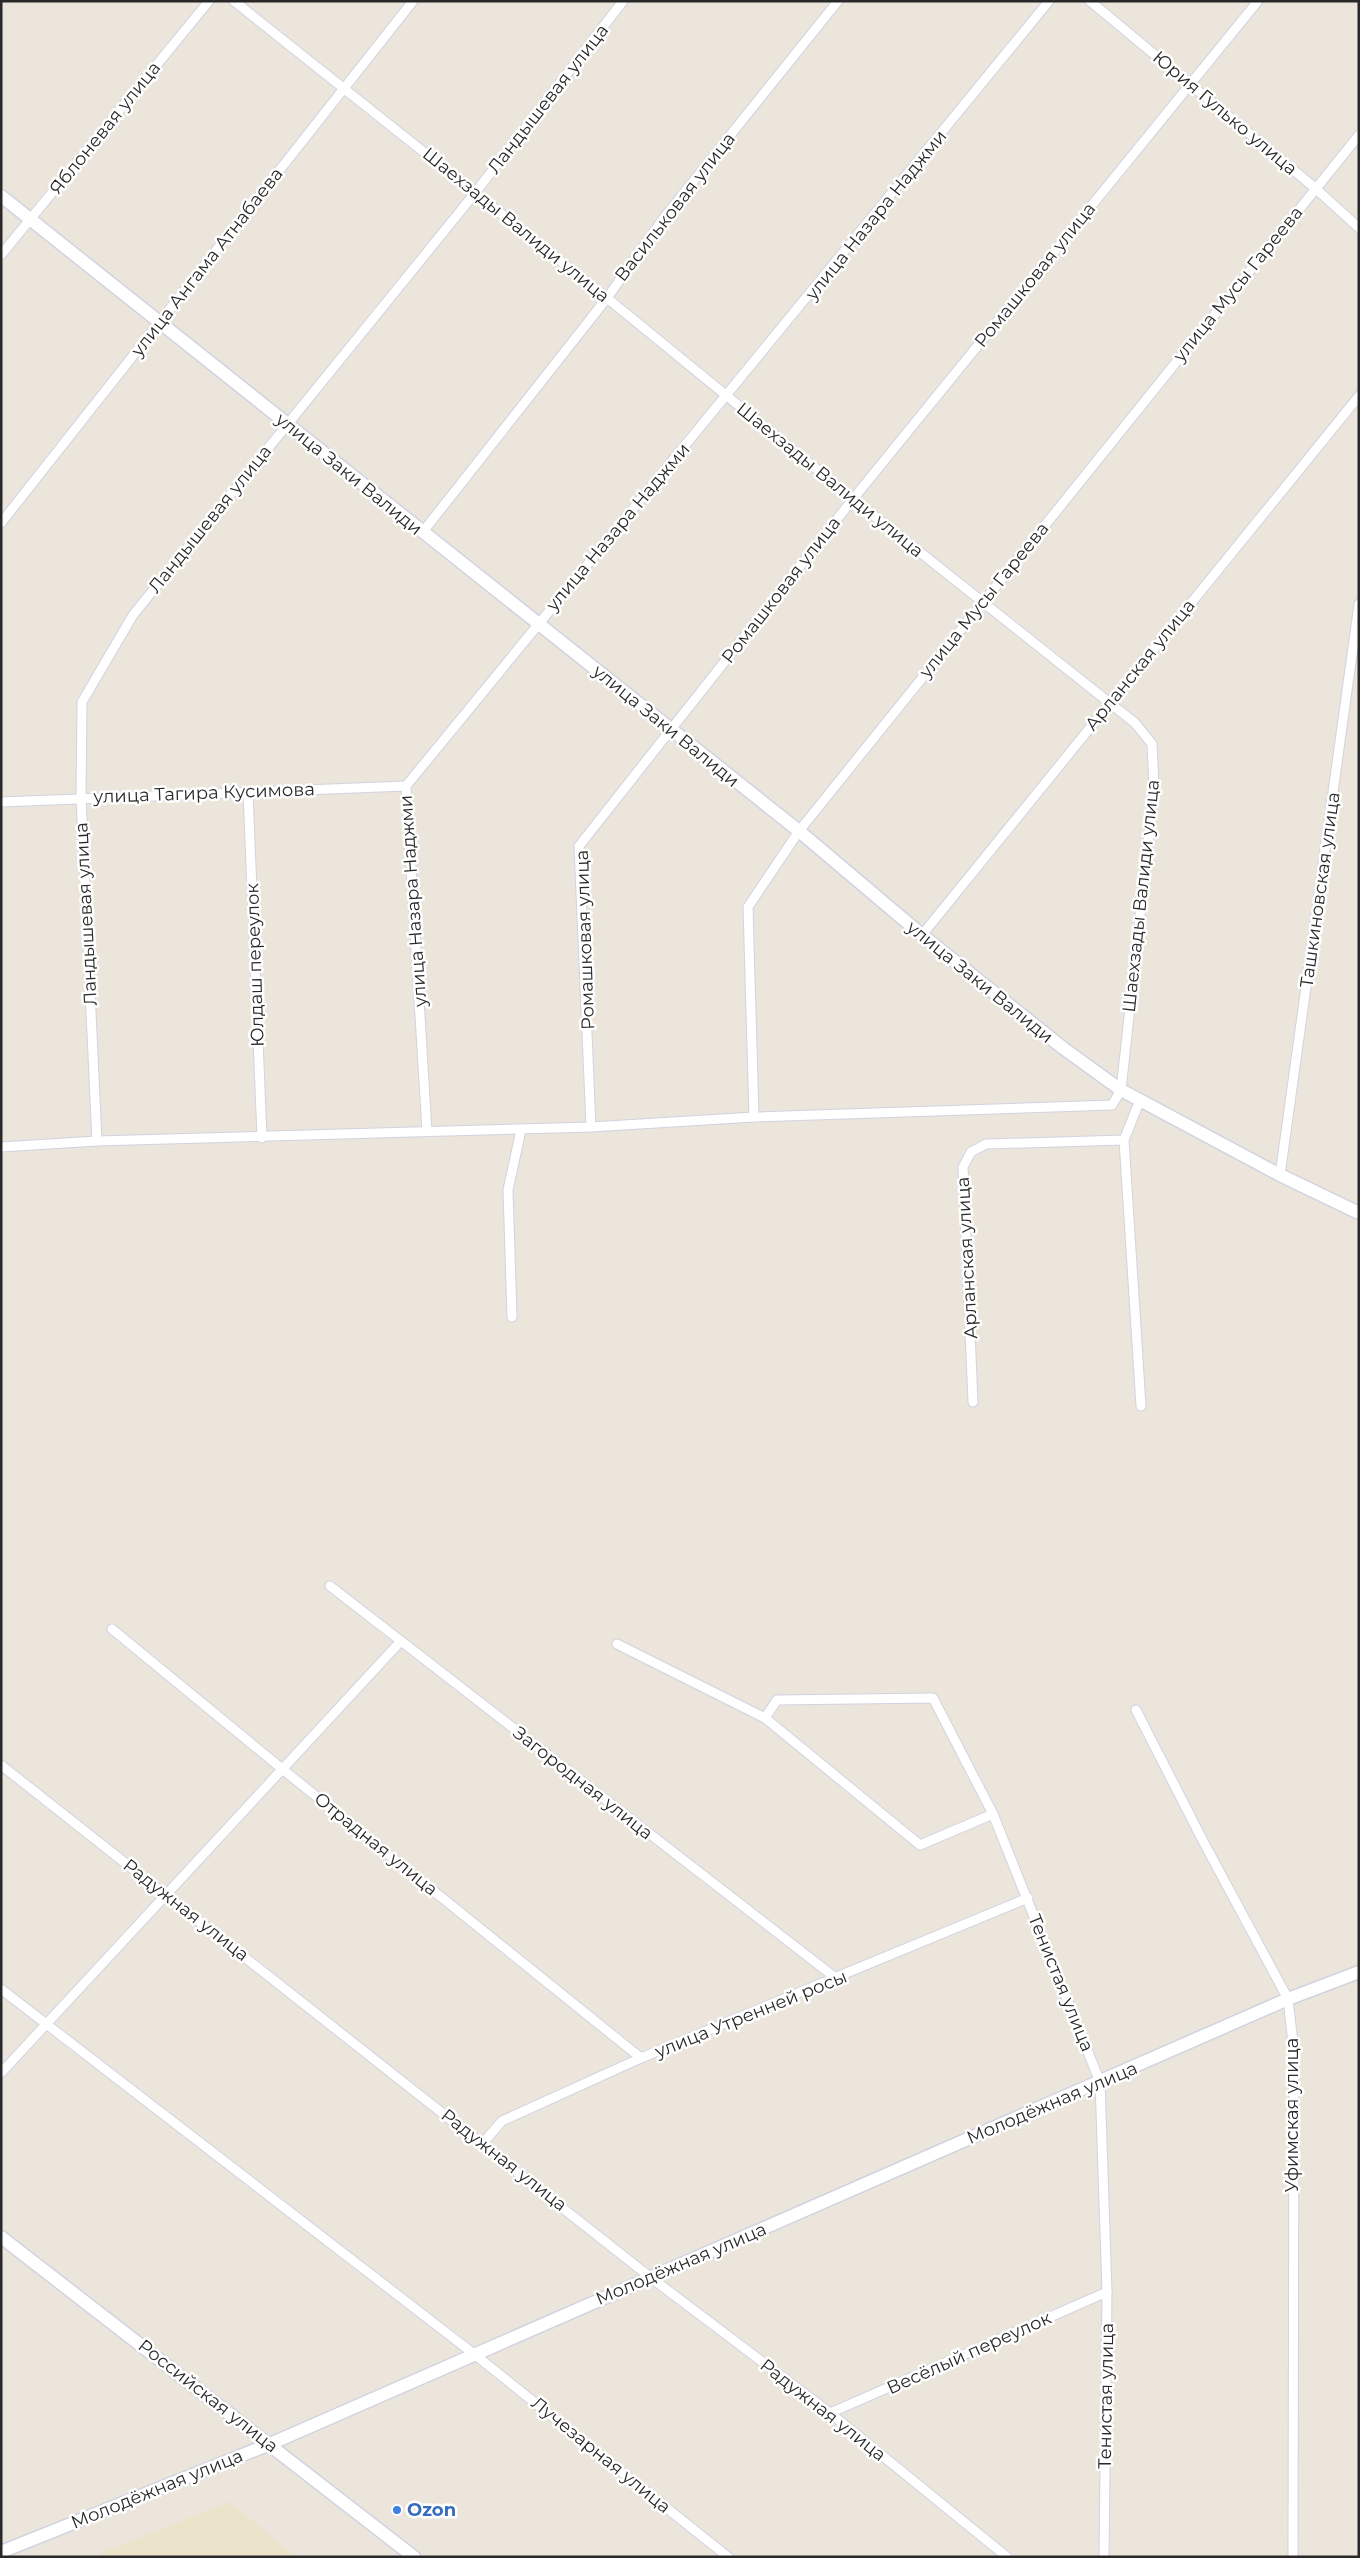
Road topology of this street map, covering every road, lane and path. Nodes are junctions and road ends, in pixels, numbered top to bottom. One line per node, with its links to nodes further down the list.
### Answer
1 (209, 1): 15 (street, Яблоневая улица)
2 (234, 1): 10 (street, Шаехзады Валиди улица)
3 (413, 1): 10 (street, улица Ангама Атнабаева)
4 (623, 1): 13 (street, Ландышевая улица)
5 (838, 1): 18 (street, Васильковая улица)
6 (1049, 1): 20 (street, улица Назара Наджми)
7 (1090, 1): 9 (street, Юрия Гулько улица)
8 (1258, 1): 9 (street, Ромашковая улица)
9 (1190, 84): 12 (street, Юрия Гулько улица); 23 (street, Ромашковая улица)
10 (344, 88): 13 (street, Шаехзады Валиди улица); 19 (street, улица Ангама Атнабаева)
11 (1359, 135): 12 (street, улица Мусы Гареева)
12 (1315, 188): 16 (street, Юрия Гулько улица); 26 (street, улица Мусы Гареева)
13 (475, 193): 18 (street, Шаехзады Валиди улица); 22 (street, Ландышевая улица)
14 (1, 196): 15 (street, улица Заки Валиди)
15 (30, 220): 17 (street, Яблоневая улица); 19 (street, улица Заки Валиди)
16 (1359, 228)
17 (1, 255)
18 (606, 298): 20 (street, Шаехзады Валиди улица); 25 (street, Васильковая улица)
19 (158, 322): 22 (street, улица Заки Валиди); 24 (street, улица Ангама Атнабаева)
20 (726, 396): 23 (street, Шаехзады Валиди улица); 28 (street, улица Назара Наджми)
21 (1359, 396): 29 (street, Арланская улица)
22 (287, 423): 25 (street, улица Заки Валиди); 33 (street, Ландышевая улица)
23 (853, 499): 26 (street, Шаехзады Валиди улица); 30 (street, Ромашковая улица)
24 (1, 523)
25 (422, 533): 28 (street, улица Заки Валиди)
26 (982, 601): 29 (street, Шаехзады Валиди улица); 35 (street, улица Мусы Гареева)
27 (1359, 604): 47 (street, Ташкиновская улица)
28 (538, 623): 30 (street, улица Заки Валиди); 31 (street, улица Назара Наджми)
29 (1110, 702): 36 (street, Арланская улица); 37 (street, Шаехзады Валиди улица)
30 (670, 731): 35 (street, улица Заки Валиди); 40 (street, Ромашковая улица)
31 (406, 786): 32 (street, улица Тагира Кусимова); 42 (street, улица Назара Наджми)
32 (248, 792): 33 (street, улица Тагира Кусимова); 43 (street, Юлдаш переулок)
33 (81, 798): 34 (street, улица Тагира Кусимова); 45 (street, Ландышевая улица)
34 (1, 802)
35 (798, 831): 36 (street, улица Заки Валиди); 39 (street, улица Мусы Гареева)
36 (922, 935): 37 (street, улица Заки Валиди)
37 (1121, 1090): 38 (street, улица Заки Валиди); 39 (street)
38 (1140, 1100): 44 (street); 47 (street, улица Заки Валиди)
39 (754, 1117): 40 (street)
40 (591, 1127): 41 (street)
41 (521, 1130): 42 (street); 49 (street)
42 (427, 1131): 43 (street)
43 (262, 1138): 45 (street)
44 (1124, 1140): 50 (street, Арланская улица); 51 (street)
45 (97, 1141): 46 (street)
46 (1, 1147)
47 (1280, 1175): 48 (street, улица Заки Валиди)
48 (1359, 1213)
49 (512, 1317)
50 (973, 1402)
51 (1141, 1406)
52 (330, 1586): 54 (street, Загородная улица)
53 (112, 1629): 59 (street, Отрадная улица)
54 (400, 1642): 59 (street); 64 (street, Загородная улица)
55 (617, 1644): 57 (street)
56 (1136, 1710): 66 (street, Уфимская улица)
57 (765, 1718): 60 (street); 60 (street, Тенистая улица)
58 (1, 1764): 61 (street, Радужная улица)
59 (281, 1768): 61 (street); 68 (street, Отрадная улица)
60 (993, 1814): 62 (street, Тенистая улица)
61 (166, 1895): 67 (street); 71 (street, Радужная улица)
62 (1028, 1898): 64 (street, улица Утренней росы); 70 (street, Тенистая улица)
63 (1359, 1972): 66 (street, Молодёжная улица)
64 (837, 1979): 68 (street, улица Утренней росы)
65 (1, 1989): 67 (street, Лучезарная улица)
66 (1288, 1999): 70 (street, Молодёжная улица); 83 (street, Уфимская улица)
67 (46, 2024): 69 (street); 75 (street, Лучезарная улица)
68 (642, 2058): 71 (street, улица Утренней росы)
69 (1, 2073)
70 (1100, 2082): 73 (street, Молодёжная улица); 74 (street, Тенистая улица)
71 (483, 2143): 73 (street, Радужная улица)
72 (1, 2237): 77 (street, Российская улица)
73 (650, 2277): 75 (street, Молодёжная улица); 76 (street, Радужная улица)
74 (1107, 2292): 76 (street, Весёлый переулок); 82 (street, Тенистая улица)
75 (474, 2354): 77 (street, Молодёжная улица); 80 (street, Лучезарная улица)
76 (830, 2413): 81 (street, Радужная улица)
77 (270, 2444): 78 (street, Молодёжная улица); 79 (street, Российская улица)
78 (1, 2552)
79 (414, 2557)
80 (728, 2557)
81 (1007, 2557)
82 (1104, 2557)
83 (1293, 2557)

